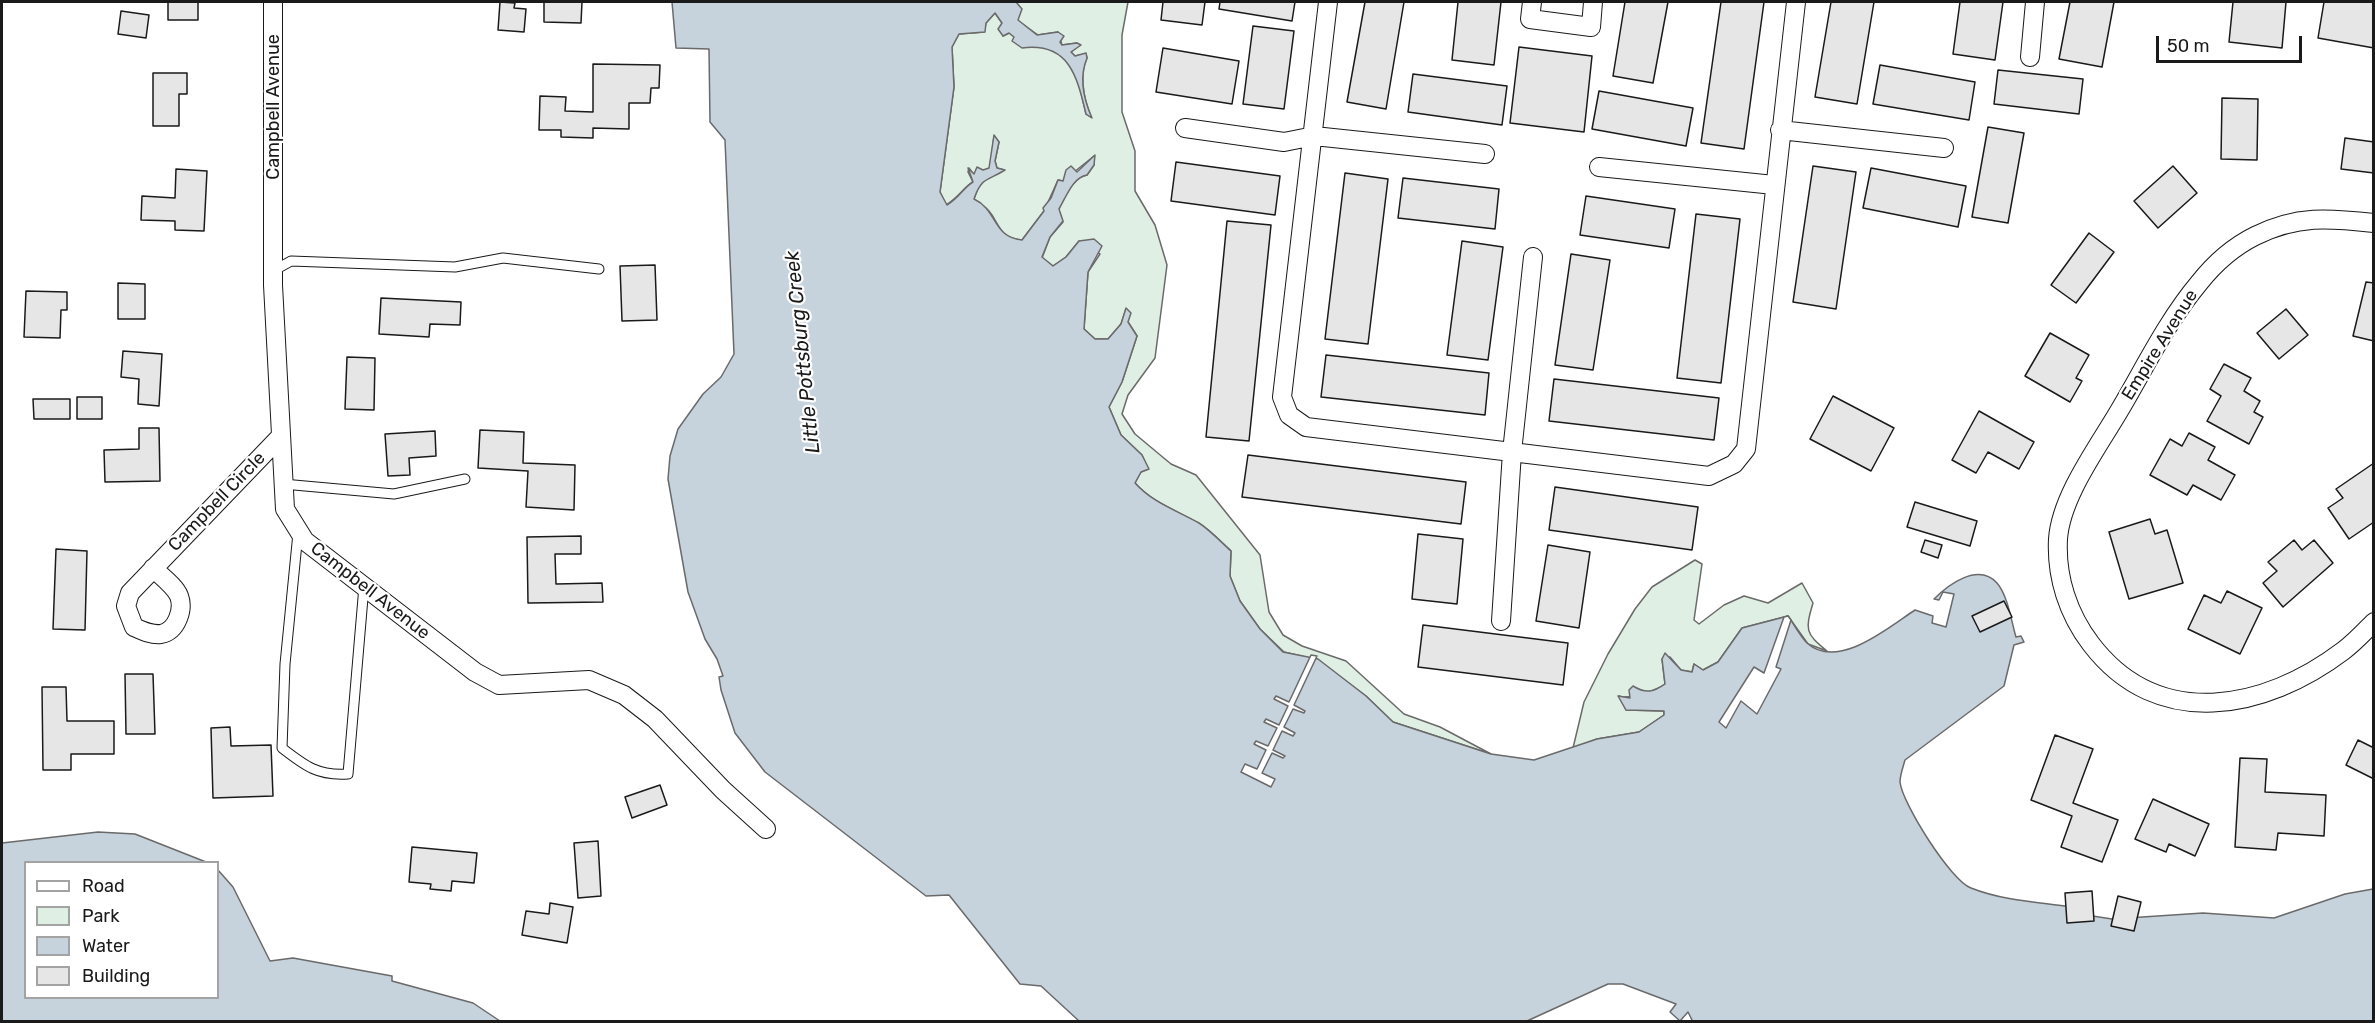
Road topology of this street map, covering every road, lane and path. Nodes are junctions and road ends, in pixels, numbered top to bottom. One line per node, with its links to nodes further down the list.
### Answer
1 (273, 2): 18 (street, Campbell Avenue)
2 (1328, 2): 10 (street)
3 (1532, 2): 4 (street)
4 (1593, 2)
5 (1796, 2): 9 (street)
6 (2035, 2): 7 (street)
7 (2030, 57)
8 (1185, 128): 10 (street)
9 (1780, 130): 11 (street); 14 (street)
10 (1314, 136): 12 (street); 20 (street)
11 (1944, 148)
12 (1485, 154)
13 (1599, 167): 14 (street)
14 (1774, 184): 20 (street)
15 (2373, 223): 27 (street, Empire Avenue)
16 (1533, 257): 20 (street)
17 (600, 269): 18 (lane)
18 (273, 271): 19 (street, Campbell Avenue)
19 (280, 437): 22 (street, Campbell Avenue); 24 (street, Campbell Circle)
20 (1512, 452): 26 (street)
21 (465, 479): 22 (lane)
22 (284, 484): 23 (street, Campbell Avenue)
23 (299, 531): 25 (street, Campbell Avenue); 25 (lane)
24 (153, 568)
25 (364, 586): 28 (street, Campbell Avenue)
26 (1501, 621)
27 (2373, 622)
28 (766, 828)

